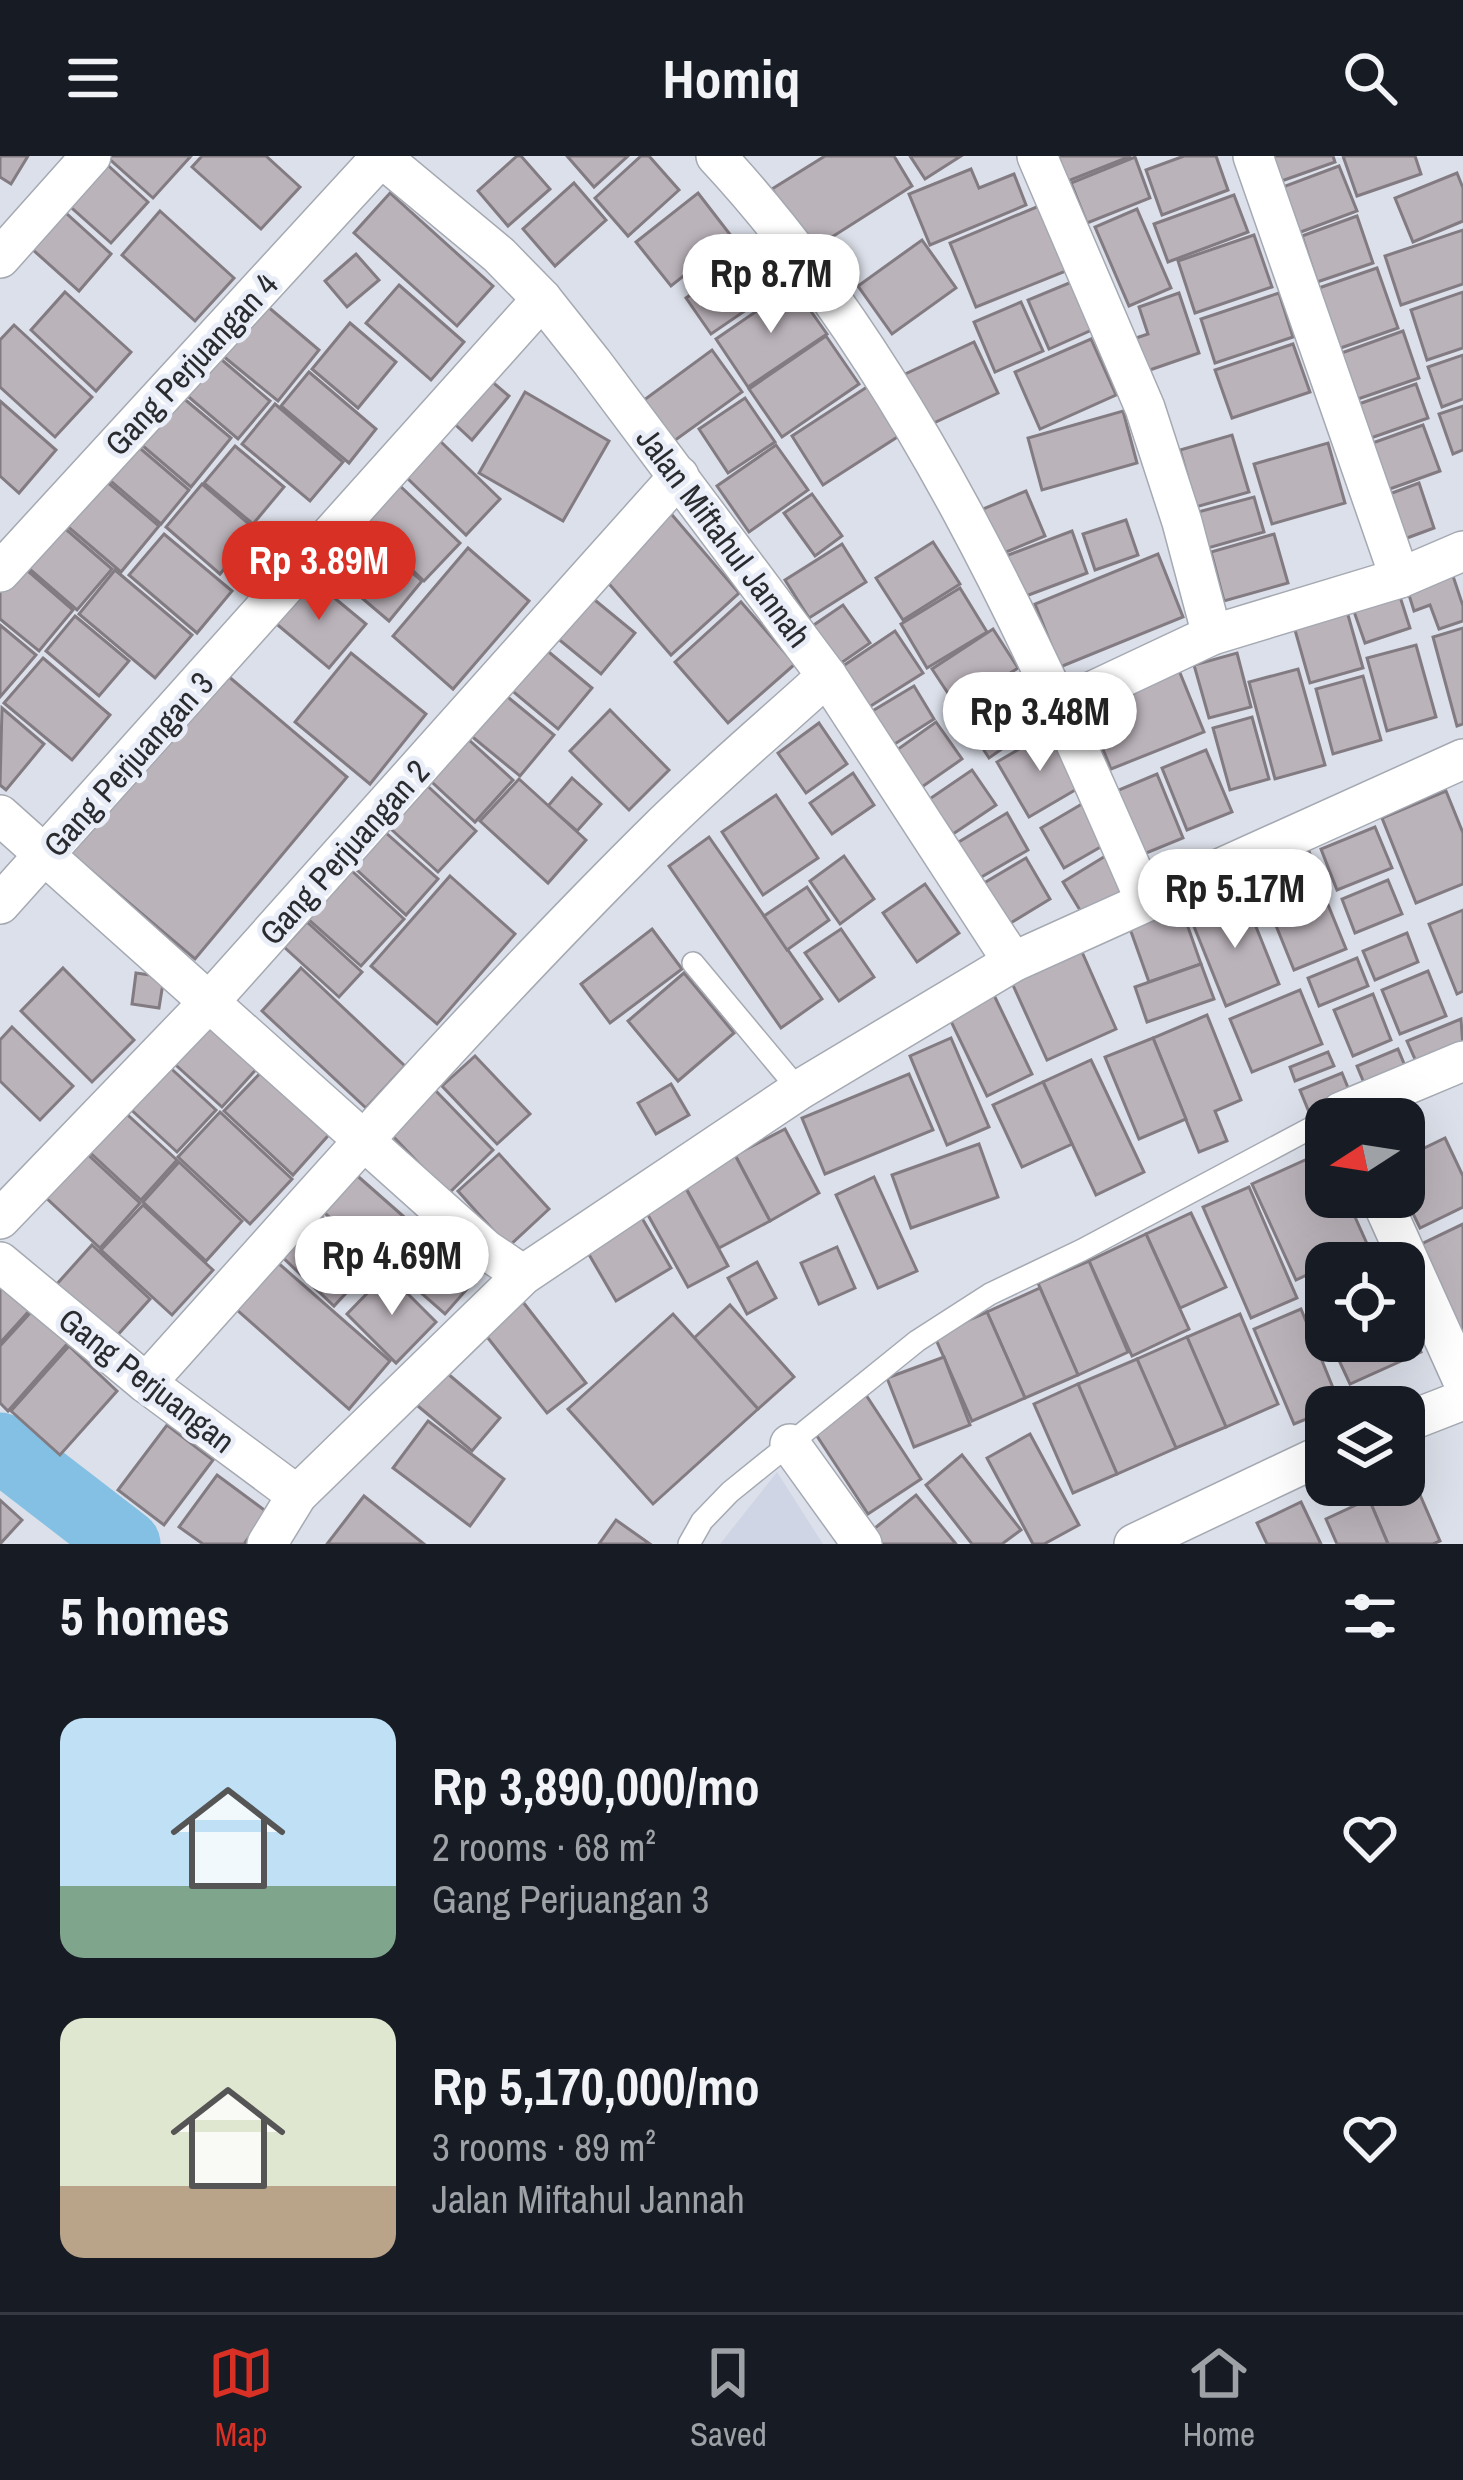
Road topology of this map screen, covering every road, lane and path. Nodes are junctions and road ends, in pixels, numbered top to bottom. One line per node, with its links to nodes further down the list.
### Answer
1 (91, 156): 6 (street)
2 (381, 156): 7 (street, Jalan Miftahul Jannah); 10 (street, Gang Perjuangan 4)
3 (716, 156): 14 (street)
4 (1036, 156): 12 (street)
5 (1253, 156): 11 (street)
6 (0, 258)
7 (542, 299): 8 (street, Jalan Miftahul Jannah); 17 (street, Gang Perjuangan 3)
8 (679, 476): 13 (street, Jalan Miftahul Jannah); 22 (street, Gang Perjuangan 2)
9 (1463, 551): 11 (street)
10 (0, 572)
11 (1400, 578): 12 (street)
12 (1211, 634): 14 (street)
13 (827, 676): 20 (street, Jalan Miftahul Jannah); 27 (street)
14 (1061, 706): 18 (street)
15 (1463, 759): 18 (street)
16 (0, 815): 17 (street)
17 (48, 855): 19 (street, Gang Perjuangan 3); 22 (street)
18 (1145, 901): 20 (street)
19 (0, 904)
20 (1013, 962): 24 (street)
21 (693, 963): 24 (lane)
22 (209, 1002): 27 (street); 29 (street, Gang Perjuangan 2)
23 (1463, 1061): 25 (street)
24 (799, 1090): 31 (street)
25 (1380, 1098)
26 (1305, 1134): 36 (lane)
27 (364, 1139): 31 (street); 33 (street)
28 (1389, 1218): 32 (street)
29 (0, 1220)
30 (0, 1262): 33 (street, Gang Perjuangan)
31 (523, 1275): 38 (street)
32 (1463, 1382)
33 (146, 1383): 38 (street, Gang Perjuangan)
34 (1463, 1400): 35 (street)
35 (1425, 1415)
36 (790, 1444): 40 (lane); 41 (street)
37 (1305, 1463): 42 (street)
38 (297, 1495): 39 (street)
39 (267, 1544)
40 (689, 1544)
41 (862, 1544)
42 (1134, 1544)

